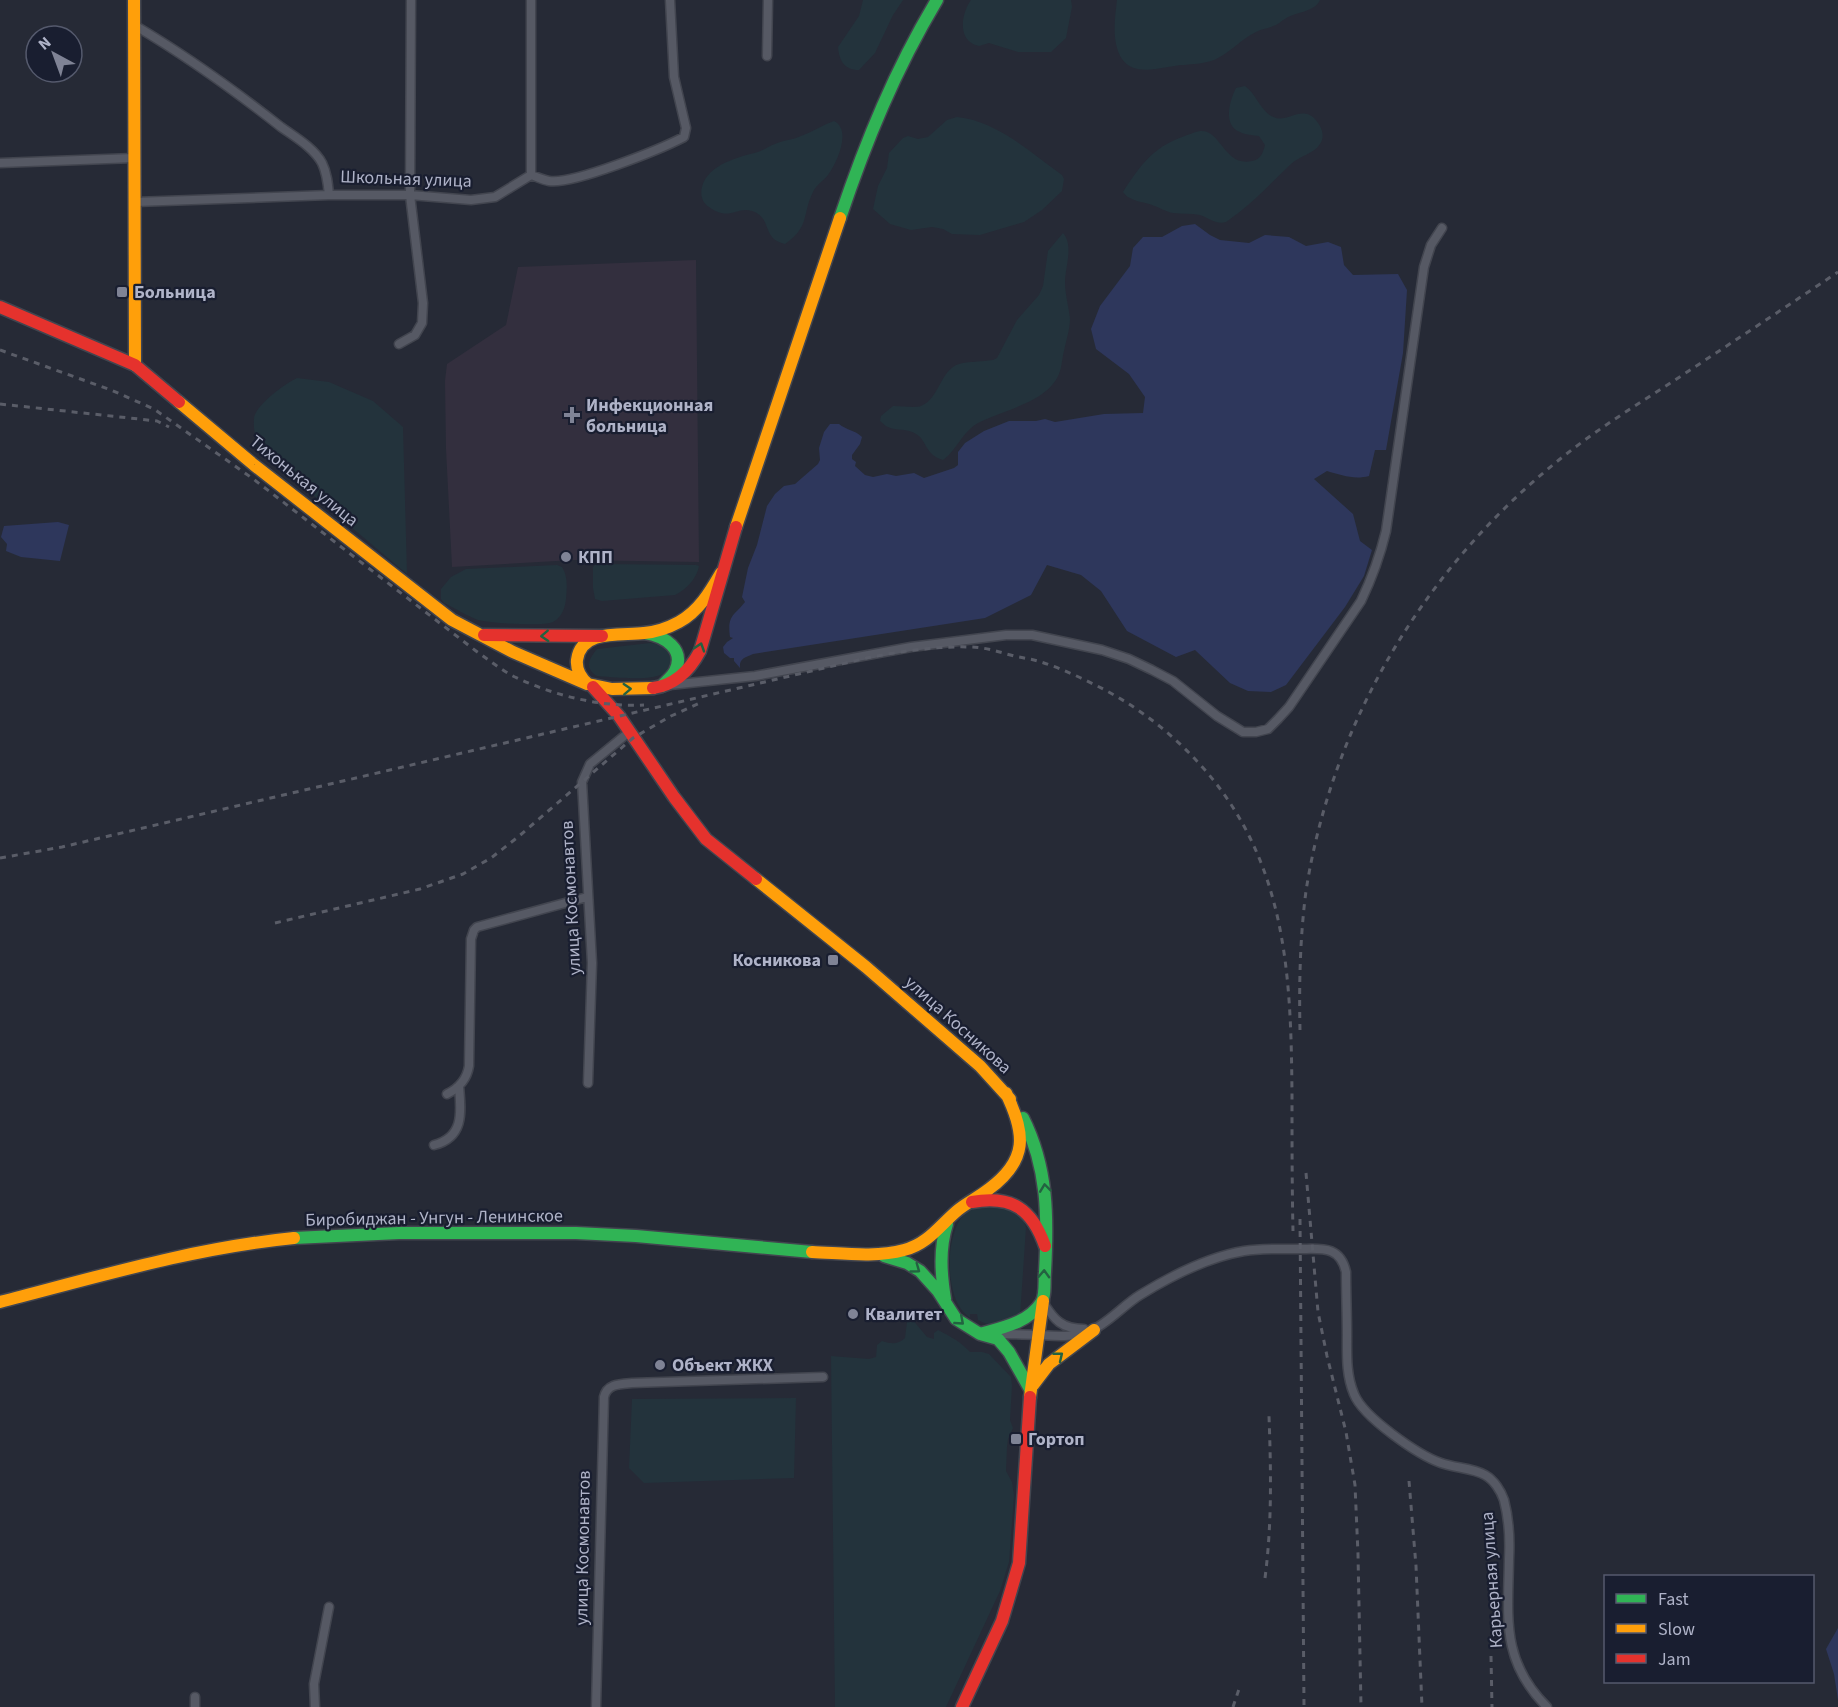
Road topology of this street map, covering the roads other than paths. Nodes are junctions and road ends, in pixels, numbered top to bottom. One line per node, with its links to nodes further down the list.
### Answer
1 (134, 0): 7 (main road)
2 (411, 0): 13 (street)
3 (531, 0): 11 (street)
4 (670, 0): 11 (street)
5 (768, 0): 8 (street)
6 (937, 0): 19 (main road)
7 (134, 25): 9 (main road); 12 (street, Школьная улица)
8 (767, 56)
9 (134, 158): 10 (street); 14 (main road)
10 (0, 163)
11 (531, 175): 13 (street, Школьная улица)
12 (329, 195): 13 (street, Школьная улица); 14 (street, Школьная улица)
13 (410, 195): 17 (street)
14 (135, 202): 18 (main road)
15 (1442, 228): 24 (street)
16 (0, 307): 18 (main road, Тихонькая улица)
17 (399, 345)
18 (135, 365): 21 (main road, Тихонькая улица)
19 (721, 573): 20 (main road); 24 (main road, one-way to 19)
20 (645, 633): 22 (main road); 24 (main road)
21 (479, 635): 22 (main road, one-way to 21); 23 (main road, Тихонькая улица)
22 (603, 636): 23 (main road)
23 (590, 685): 24 (main road, one-way to 24); 25 (main road, улица Косникова)
24 (661, 687)
25 (629, 732): 26 (street, улица Космонавтов); 29 (main road, улица Косникова)
26 (587, 897): 27 (street, улица Космонавтов); 28 (street)
27 (588, 1083)
28 (459, 1086): 30 (street); 31 (street)
29 (1006, 1093): 32 (main road); 34 (main road, улица Косникова, one-way to 29)
30 (447, 1094)
31 (434, 1145)
32 (968, 1203): 33 (main road); 34 (main road)
33 (951, 1218): 35 (main road); 38 (main road)
34 (1045, 1246): 36 (main road, улица Косникова, one-way to 34)
35 (874, 1254): 37 (main road, Биробиджан - Унгун - Ленинское); 38 (main road, one-way to 38)
36 (1043, 1301): 39 (street); 40 (main road); 41 (main road, улица Косникова)
37 (0, 1302)
38 (946, 1303): 40 (main road, one-way to 40)
39 (1094, 1330): 41 (street); 43 (main road, one-way to 39); 50 (street, Карьерная улица)
40 (980, 1334): 41 (street); 43 (main road)
41 (1038, 1334): 43 (main road, улица Косникова)
42 (823, 1377): 48 (street, улица Космонавтов)
43 (1030, 1389): 49 (main road, улица Косникова)
44 (329, 1607): 47 (street)
45 (195, 1696): 46 (street)
46 (195, 1707)
47 (315, 1707)
48 (596, 1707)
49 (962, 1707)
50 (1546, 1707)

